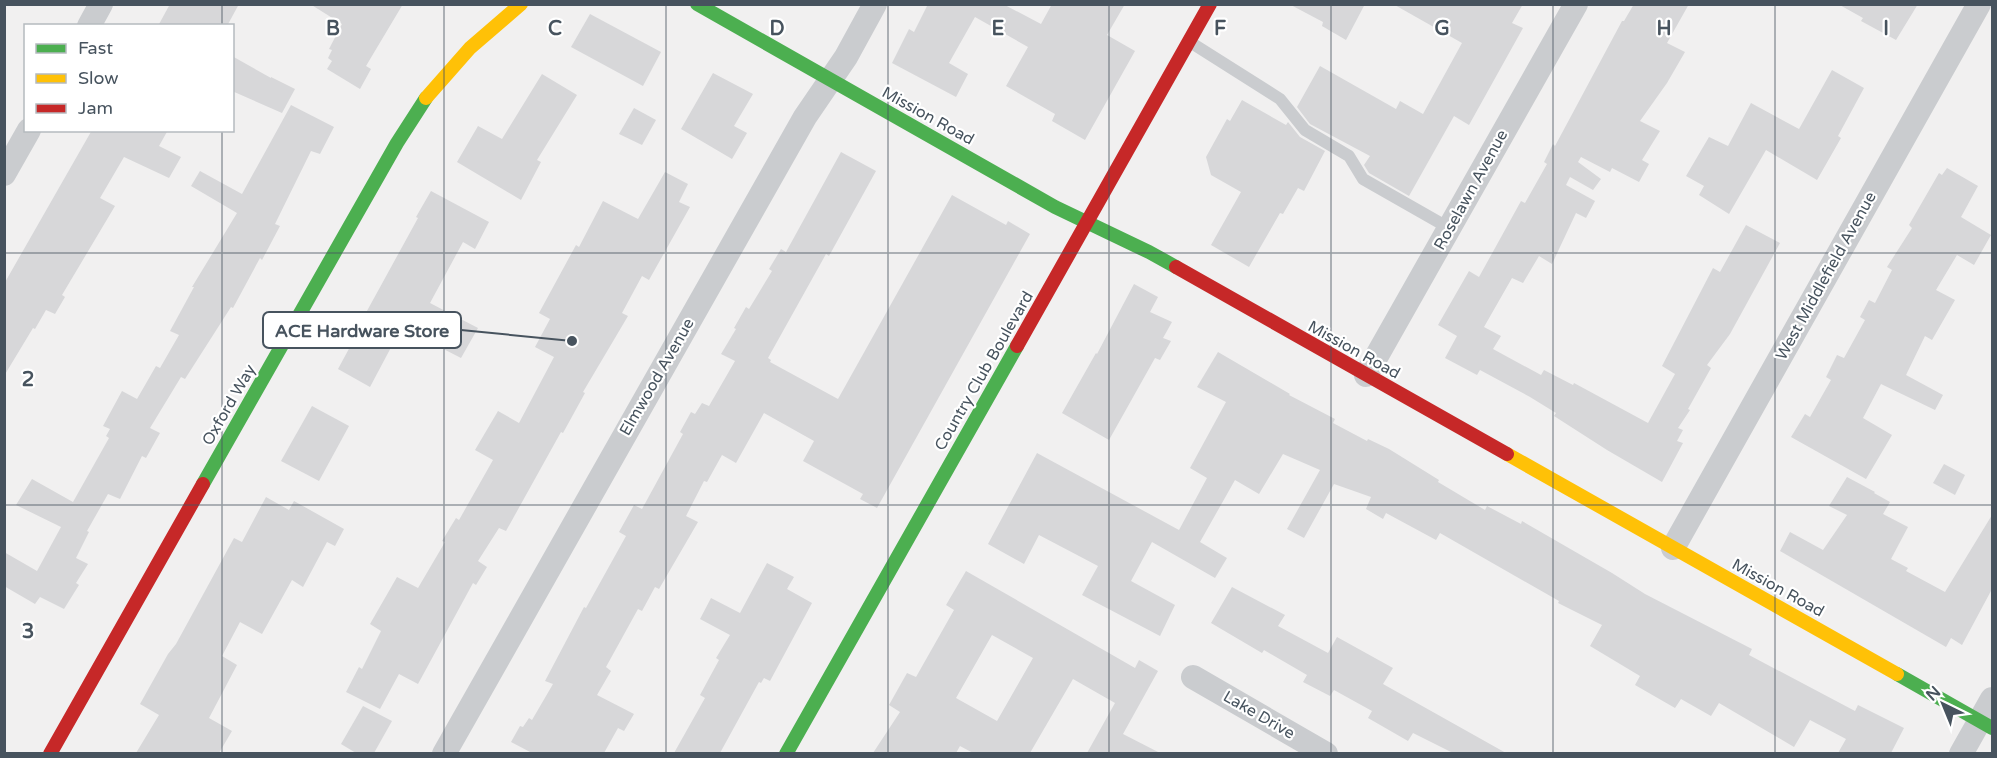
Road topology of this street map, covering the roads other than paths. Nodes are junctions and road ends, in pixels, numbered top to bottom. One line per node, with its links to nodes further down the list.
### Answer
1 (101, 4): 8 (street)
2 (521, 4): 20 (street, Oxford Way)
3 (697, 4): 10 (street, Mission Road)
4 (875, 4): 10 (street, Elmwood Avenue)
5 (1210, 4): 9 (street, Country Club Boulevard)
6 (1576, 4): 14 (street, Roselawn Avenue)
7 (1979, 4): 16 (street, West Middlefield Avenue)
8 (90, 24)
9 (1189, 42): 13 (street, Country Club Boulevard); 14 (lane)
10 (830, 80): 13 (street, Mission Road); 21 (street, Elmwood Avenue)
11 (28, 132): 12 (street)
12 (4, 174)
13 (1087, 222): 15 (street, Mission Road); 22 (street, Country Club Boulevard)
14 (1449, 228): 15 (street, Roselawn Avenue)
15 (1366, 375): 16 (street, Mission Road)
16 (1673, 548): 19 (street, Mission Road)
17 (1193, 677): 23 (street, Lake Drive)
18 (1992, 699): 19 (street)
19 (1986, 724): 24 (street)
20 (50, 753)
21 (444, 753)
22 (786, 753)
23 (1326, 753)
24 (1961, 753)

